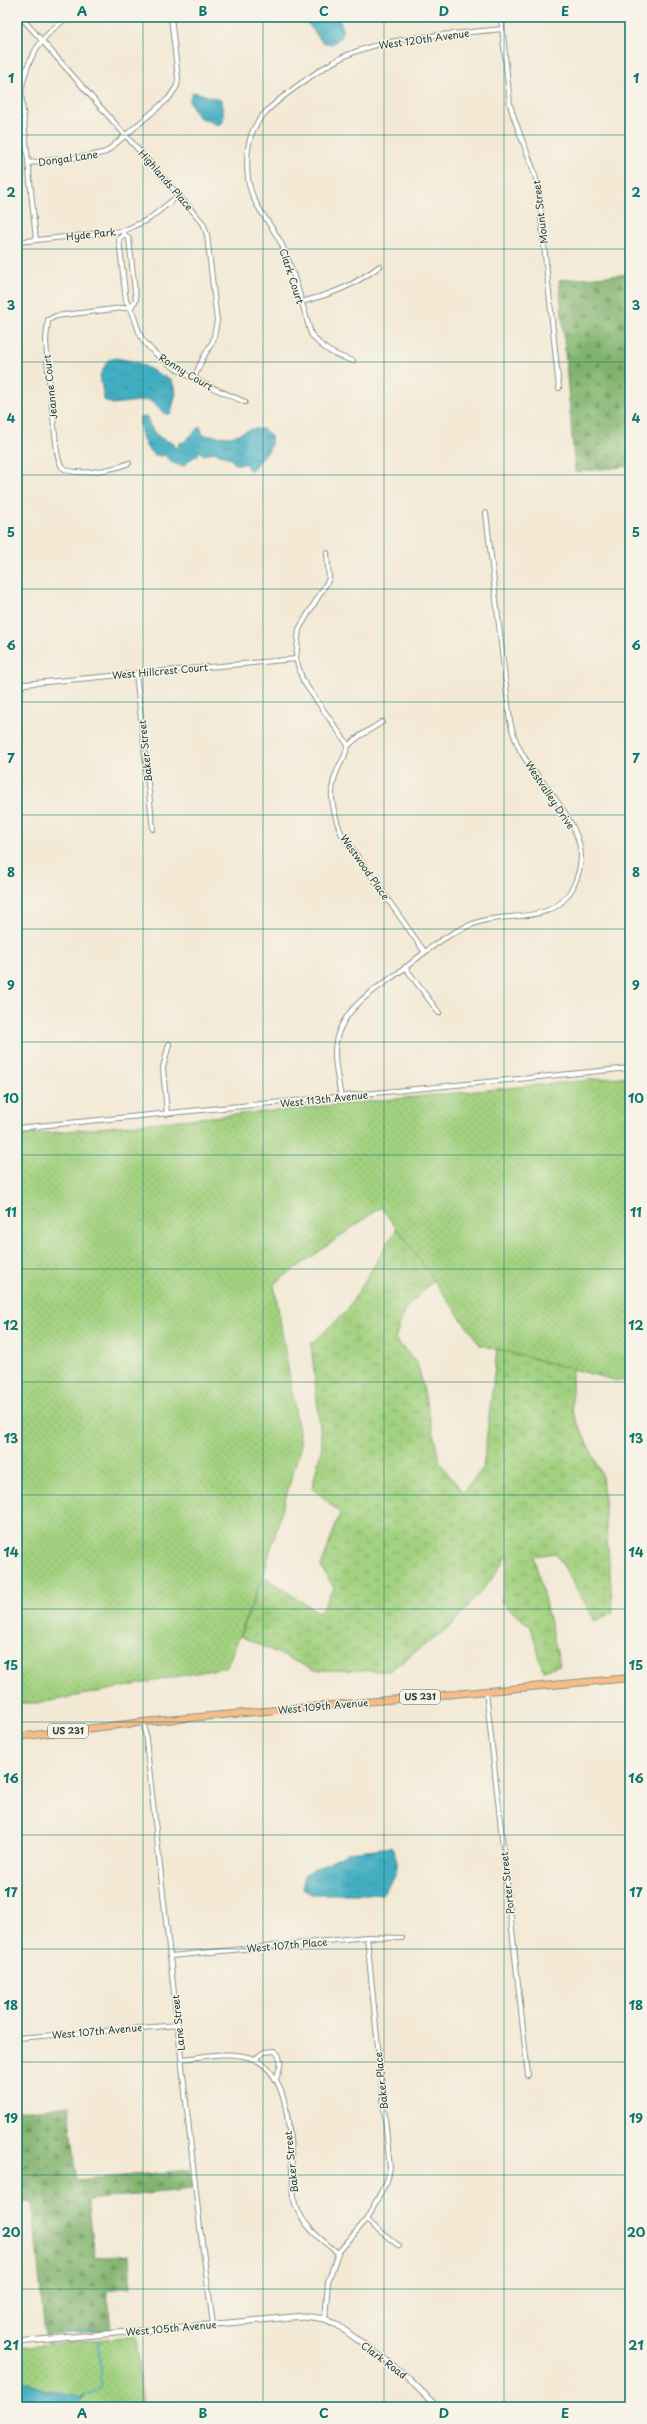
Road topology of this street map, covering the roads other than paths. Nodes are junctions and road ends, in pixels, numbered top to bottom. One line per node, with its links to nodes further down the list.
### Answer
1 (21, 17): 6 (street, Highlands Place)
2 (69, 17): 6 (street)
3 (171, 17): 8 (street, Dongal Lane)
4 (501, 17): 5 (street, Mount Street)
5 (502, 29): 7 (street, West 120th Avenue); 19 (street, Mount Street)
6 (41, 40): 8 (street, Highlands Place); 9 (street)
7 (254, 127): 15 (street, Clark Court)
8 (127, 136): 9 (street, Dongal Lane); 10 (street, Highlands Place)
9 (28, 163): 12 (street)
10 (179, 195): 11 (street, Hyde Park); 18 (street, Highlands Place)
11 (123, 233): 12 (street, Hyde Park); 16 (street, Ronny Court); 16 (street, Ronny Court)
12 (36, 240): 13 (street, Hyde Park)
13 (17, 242)
14 (380, 266): 15 (street)
15 (301, 302): 17 (street, Clark Court)
16 (131, 307): 18 (street, Ronny Court); 21 (street, Jeanne Court)
17 (353, 361)
18 (194, 378): 20 (street, Ronny Court)
19 (559, 388)
20 (245, 402)
21 (129, 463)
22 (486, 513): 30 (street, Westvalley Drive)
23 (327, 553): 24 (street)
24 (296, 659): 25 (street, West Hillcrest Court); 28 (street)
25 (136, 673): 26 (street, West Hillcrest Court); 29 (street, Baker Street)
26 (17, 693)
27 (382, 722): 28 (street, Westwood Place)
28 (348, 746): 30 (street, Westwood Place)
29 (154, 830)
30 (424, 951): 31 (street, Westvalley Drive)
31 (405, 967): 32 (street); 35 (street, Westvalley Drive)
32 (439, 1013)
33 (169, 1044): 36 (street)
34 (630, 1068): 35 (street, West 113th Avenue)
35 (341, 1097): 36 (street, West 113th Avenue)
36 (167, 1114): 37 (street, West 113th Avenue)
37 (17, 1128)
38 (630, 1678): 39 (main road, West 109th Avenue / US 231)
39 (486, 1691): 40 (main road, West 109th Avenue / US 231); 49 (street, Porter Street)
40 (144, 1722): 41 (main road, West 109th Avenue / US 231); 44 (street, Lane Street)
41 (17, 1737)
42 (367, 1938): 43 (street, West 107th Place); 44 (street, West 107th Place); 51 (street, Baker Place)
43 (402, 1938)
44 (171, 1956): 45 (street, Lane Street)
45 (178, 2024): 46 (street, West 107th Avenue); 47 (street, Lane Street)
46 (17, 2038)
47 (182, 2059): 48 (street, Baker Street); 55 (street, Lane Street)
48 (255, 2059): 50 (street, Baker Street); 50 (street)
49 (528, 2075)
50 (276, 2079): 53 (street, Baker Street)
51 (366, 2220): 52 (street); 53 (street, Baker Place)
52 (399, 2246)
53 (338, 2253): 54 (street)
54 (325, 2319): 55 (street, West 105th Avenue); 57 (street, Clark Road)
55 (212, 2324): 56 (street, West 105th Avenue)
56 (17, 2342)
57 (436, 2407)

